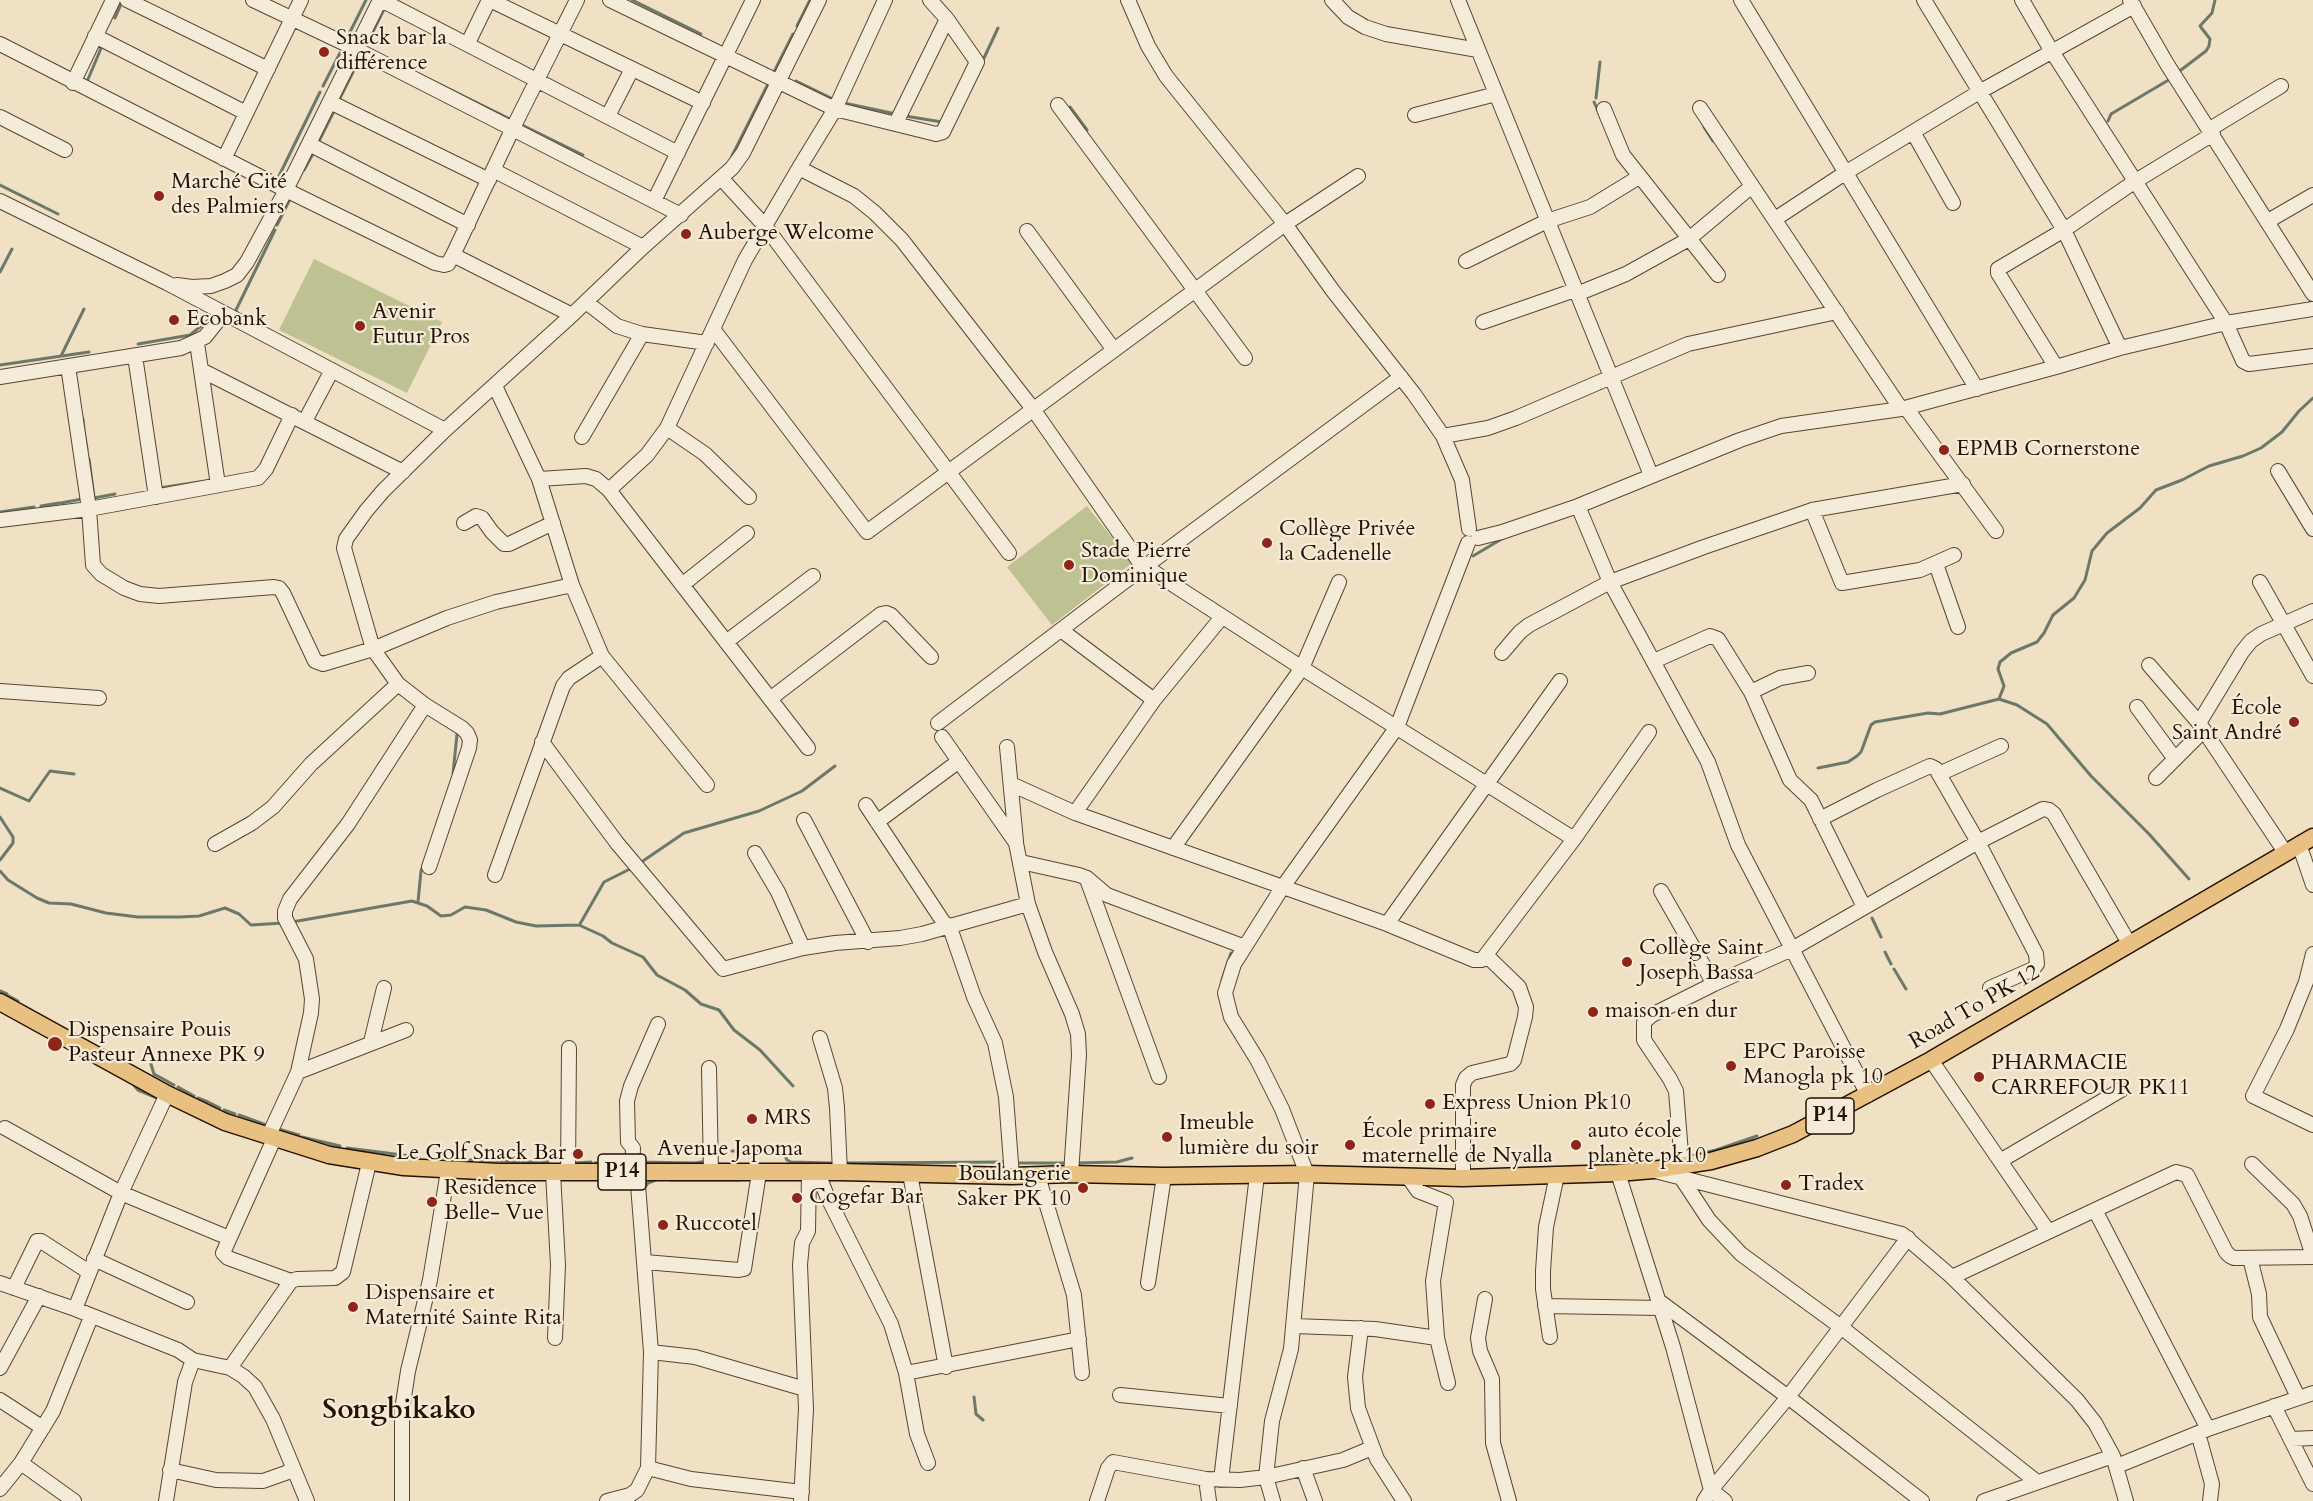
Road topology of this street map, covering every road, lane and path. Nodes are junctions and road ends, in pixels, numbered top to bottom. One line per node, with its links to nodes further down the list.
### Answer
1 (112, 0): 23 (street)
2 (127, 0): 30 (street)
3 (253, 0): 20 (street)
4 (301, 0): 20 (street)
5 (380, 0): 24 (street); 26 (street)
6 (489, 0): 22 (street); 24 (street)
7 (577, 0): 22 (street)
8 (610, 0): 29 (street)
9 (753, 0): 29 (street)
10 (819, 0): 34 (street)
11 (885, 0): 43 (street)
12 (930, 0): 21 (street)
13 (1128, 0): 73 (street)
14 (1332, 0): 27 (street)
15 (1458, 0): 27 (street)
16 (1741, 0): 57 (street)
17 (1924, 0): 36 (street)
18 (2022, 0): 28 (street)
19 (2132, 3): 28 (street); 50 (street)
20 (292, 19): 26 (street); 30 (street)
21 (947, 20): 48 (street); 48 (street)
22 (560, 34): 31 (street); 32 (street)
23 (95, 36): 33 (street); 44 (street)
24 (468, 43): 32 (street)
25 (0, 44): 33 (street)
26 (356, 49): 38 (street); 49 (street)
27 (1478, 50): 37 (street)
28 (2051, 50): 36 (street); 62 (street)
29 (726, 56): 34 (street); 39 (street)
30 (268, 69): 44 (street)
31 (632, 69): 39 (street); 46 (street)
32 (537, 80): 46 (street); 49 (street)
33 (73, 83): 55 (street)
34 (778, 83): 43 (street); 61 (street)
35 (2281, 86): 50 (street)
36 (1981, 91): 51 (street); 76 (street)
37 (1496, 94): 45 (street); 71 (street)
38 (330, 102): 52 (street); 58 (street)
39 (703, 103): 54 (street)
40 (1058, 105): 84 (street)
41 (1700, 108): 63 (street)
42 (1604, 109): 60 (street)
43 (835, 110): 48 (street); 56 (street)
44 (246, 113): 55 (street)
45 (1414, 115)
46 (608, 116): 54 (street)
47 (0, 117): 53 (street)
48 (896, 123)
49 (512, 130): 58 (street); 67 (street)
50 (2211, 131): 62 (street); 72 (street)
51 (1913, 132): 57 (street); 68 (street)
52 (309, 144): 64 (street); 74 (street)
53 (65, 150)
54 (678, 153): 67 (street)
55 (224, 159): 64 (street)
56 (799, 168): 75 (street); 113 (street)
57 (1845, 173): 70 (street); 111 (street)
58 (491, 175): 74 (street); 79 (street)
59 (1358, 176): 73 (street)
60 (1639, 177): 71 (street); 78 (street)
61 (722, 179): 69 (street); 75 (street)
62 (2134, 182): 76 (street); 93 (street)
63 (1752, 186): 70 (street); 78 (street)
64 (286, 190): 80 (street); 83 (street)
65 (2313, 195): 72 (street)
66 (0, 201): 83 (street)
67 (654, 201): 69 (street)
68 (1953, 203)
69 (681, 215): 79 (street)
70 (1775, 219): 89 (street)
71 (1547, 221): 81 (street); 85 (street)
72 (2268, 221): 86 (street)
73 (1285, 224): 84 (street); 108 (street)
74 (468, 225): 80 (street)
75 (765, 226): 94 (street); 122 (street)
76 (2064, 230): 98 (street); 104 (street)
77 (1027, 231): 99 (street)
78 (1689, 239): 82 (street); 85 (street)
79 (643, 247): 87 (street)
80 (453, 255): 91 (street)
81 (1466, 261)
82 (1718, 275)
83 (167, 283): 90 (street)
84 (1195, 291): 99 (street); 102 (street)
85 (1576, 292): 92 (street); 109 (street)
86 (2313, 294)
87 (586, 302): 91 (street); 95 (street)
88 (2313, 309): 93 (street)
89 (1836, 312): 109 (street); 112 (street)
90 (224, 313): 96 (street); 106 (street)
91 (572, 315): 110 (street)
92 (1483, 322)
93 (2226, 323): 98 (street); 101 (street)
94 (713, 329): 97 (street); 122 (street)
95 (642, 334): 97 (street); 119 (street)
96 (197, 343): 100 (street); 105 (street)
97 (707, 343): 116 (street)
98 (2120, 348): 104 (street)
99 (1114, 350): 113 (street)
100 (135, 356): 103 (street); 128 (street)
101 (2313, 356)
102 (1245, 358)
103 (68, 366): 107 (street); 131 (street)
104 (2056, 368): 111 (street)
105 (201, 370): 114 (street); 126 (street)
106 (332, 370): 115 (street); 117 (street)
107 (0, 377)
108 (1401, 377): 118 (street); 143 (street)
109 (1611, 378): 118 (street); 123 (street)
110 (495, 386): 117 (street); 124 (street)
111 (1977, 389): 112 (street)
112 (1903, 408): 123 (street); 125 (street)
113 (1033, 409): 122 (street); 143 (street)
114 (292, 415): 115 (street); 126 (street)
115 (306, 421): 121 (street)
116 (667, 428): 127 (street); 129 (street)
117 (445, 430): 121 (street)
118 (1443, 436): 139 (street)
119 (582, 437)
120 (2278, 471): 136 (street)
121 (403, 472): 156 (street)
122 (947, 473): 140 (street)
123 (1651, 475): 130 (street)
124 (539, 479): 127 (street); 135 (street)
125 (1963, 484): 132 (street); 137 (street)
126 (218, 485): 128 (street)
127 (609, 490): 149 (street)
128 (156, 497): 131 (street)
129 (749, 497)
130 (1578, 506): 139 (street); 146 (street)
131 (89, 509): 133 (street); 156 (street)
132 (1812, 510): 142 (street); 146 (street)
133 (0, 520)
134 (464, 523): 135 (street)
135 (553, 523): 148 (street)
136 (2313, 529)
137 (1996, 531)
138 (747, 533): 149 (street)
139 (1472, 537): 174 (street)
140 (1009, 553)
141 (1954, 555): 142 (street)
142 (1936, 564): 153 (street)
143 (1146, 567): 151 (street); 154 (street)
144 (813, 576): 155 (street)
145 (1339, 582): 162 (street)
146 (1610, 582): 157 (street); 160 (street)
147 (2260, 582): 152 (street)
148 (572, 585): 156 (street); 158 (street)
149 (682, 585): 155 (street)
150 (2313, 611): 152 (street)
151 (1222, 617): 162 (street); 171 (street)
152 (2284, 625): 164 (street); 175 (street)
153 (1958, 627)
154 (1061, 630): 171 (street); 182 (street)
155 (726, 642): 170 (street)
156 (373, 649): 166 (street)
157 (1502, 653)
158 (602, 656): 177 (street); 187 (street)
159 (931, 657): 170 (street)
160 (1654, 661): 168 (street); 215 (street)
161 (2149, 665): 175 (street)
162 (1302, 668): 174 (street); 198 (street)
163 (1808, 673): 168 (street)
164 (2313, 676)
165 (1560, 681): 185 (street)
166 (398, 684): 172 (street); 196 (street)
167 (0, 691): 169 (street)
168 (1751, 692): 190 (street)
169 (99, 698)
170 (770, 699): 180 (street)
171 (1154, 700): 189 (street)
172 (425, 705): 201 (street); 229 (street)
173 (2137, 707): 181 (street)
174 (1397, 726): 185 (street); 205 (street)
175 (2201, 726): 181 (street); 197 (street)
176 (1649, 732): 193 (street)
177 (542, 742): 202 (street); 214 (street)
178 (2001, 746): 183 (street)
179 (1007, 747): 186 (street)
180 (808, 748)
181 (2175, 759): 184 (street)
182 (959, 761): 192 (street); 195 (street)
183 (1939, 774): 190 (street); 194 (street)
184 (2156, 778)
185 (1488, 783): 193 (street); 209 (street)
186 (1011, 784): 189 (street); 195 (street)
187 (707, 785)
188 (866, 805): 192 (street)
189 (1075, 813): 198 (street)
190 (1820, 819): 208 (street)
191 (804, 820): 211 (street)
192 (877, 822): 210 (street)
193 (1574, 839): 216 (street)
194 (1978, 842): 208 (street); 212 (street); 220 (street)
195 (1016, 843): 200 (street)
196 (214, 844)
197 (2299, 844): 204 (street); 212 (main road, Road To PK 12 / P14)
198 (1173, 848): 205 (street)
199 (755, 853): 214 (street)
200 (1021, 862): 203 (street); 207 (street)
201 (429, 867)
202 (495, 875)
203 (1087, 878): 213 (street); 230 (street)
204 (2313, 885)
205 (1282, 888): 209 (street); 213 (street)
206 (1661, 891): 218 (street)
207 (1029, 904): 210 (street); 250 (street)
208 (1864, 907): 215 (street)
209 (1387, 924): 216 (street)
210 (947, 925): 211 (street); 255 (street)
211 (868, 942): 214 (street)
212 (2130, 945): 227 (main road, Road To PK 12 / P14)
213 (1245, 947): 251 (street)
214 (803, 948)
215 (1792, 949): 218 (street); 233 (street)
216 (1486, 955): 259 (street)
217 (2313, 956): 234 (street)
218 (1714, 984): 242 (street)
219 (384, 988): 225 (street)
220 (1990, 988)
221 (0, 1002): 232 (main road, Avenue Japoma / P14)
222 (658, 1024): 241 (street)
223 (406, 1030): 225 (street)
224 (820, 1038): 247 (street)
225 (371, 1042): 229 (street)
226 (569, 1048): 243 (street)
227 (1931, 1060): 233 (main road, Road To PK 12 / P14); 237 (street)
228 (710, 1068): 244 (street)
229 (298, 1072): 236 (street)
230 (1159, 1077)
231 (2121, 1090): 237 (street)
232 (167, 1094): 236 (main road, Avenue Japoma / P14); 260 (street)
233 (1868, 1095): 242 (main road, Road To PK 12 / P14)
234 (2313, 1125)
235 (5, 1128): 260 (street)
236 (271, 1138): 238 (main road, Avenue Japoma / P14); 263 (street)
237 (2000, 1161): 262 (street)
238 (369, 1163): 240 (main road, Avenue Japoma / P14); 270 (street)
239 (2252, 1164): 265 (street)
240 (448, 1170): 243 (main road, Avenue Japoma / P14); 327 (street)
241 (635, 1172): 243 (main road, Avenue Japoma / P14); 244 (main road, Avenue Japoma / P14); 267 (street)
242 (1682, 1172): 248 (main road, Road To PK 12 / P14); 264 (street); 282 (street)
243 (561, 1173): 285 (street)
244 (711, 1173): 245 (main road, Avenue Japoma / P14)
245 (759, 1173): 246 (main road, Avenue Japoma / P14); 267 (street)
246 (813, 1173): 247 (main road, Avenue Japoma / P14); 293 (street); 296 (street)
247 (840, 1173): 249 (main road, Avenue Japoma / P14)
248 (1618, 1173): 254 (main road, Road To PK 12 / P14); 277 (street)
249 (910, 1174): 255 (main road, Avenue Japoma / P14); 290 (street)
250 (1071, 1174): 256 (main road, Avenue Japoma / P14); 257 (main road, Avenue Japoma / P14)
251 (1307, 1174): 253 (main road, Road To PK 12 / P14); 258 (main road, Road To PK 12 / P14); 281 (street)
252 (1257, 1175): 253 (main road, Avenue Japoma / P14); 257 (main road, Avenue Japoma / P14); 302 (street)
253 (1281, 1175)
254 (1557, 1175): 259 (main road, Road To PK 12 / P14); 278 (street)
255 (1012, 1176): 256 (main road, Avenue Japoma / P14)
256 (1038, 1176): 287 (street)
257 (1164, 1176): 272 (street)
258 (1408, 1176): 259 (main road, Road To PK 12 / P14); 286 (street)
259 (1463, 1178)
260 (121, 1193): 263 (street); 268 (street)
261 (2095, 1210): 262 (street); 266 (street); 305 (street)
262 (2048, 1231): 269 (street)
263 (229, 1238): 270 (street)
264 (1908, 1238): 269 (street); 282 (street)
265 (2313, 1256): 266 (street)
266 (2250, 1258): 300 (street)
267 (645, 1262): 288 (street)
268 (92, 1265): 273 (street); 276 (street); 279 (street)
269 (1952, 1277): 309 (street)
270 (291, 1281): 292 (street)
271 (0, 1283): 273 (street)
272 (1148, 1283)
273 (14, 1288): 274 (street)
274 (39, 1296): 279 (street); 291 (street)
275 (1485, 1299): 334 (street)
276 (186, 1302)
277 (1660, 1304): 278 (street); 299 (street); 322 (street)
278 (1545, 1306): 284 (street)
279 (75, 1309): 280 (street)
280 (91, 1317): 289 (street); 304 (street)
281 (1294, 1326): 283 (street); 316 (street)
282 (1842, 1327): 299 (street); 319 (street)
283 (1361, 1328): 286 (street); 308 (street)
284 (1550, 1337)
285 (555, 1338)
286 (1437, 1338): 295 (street)
287 (1079, 1339): 290 (street); 294 (street)
288 (651, 1352): 296 (street); 312 (street)
289 (193, 1360): 292 (street); 314 (street)
290 (946, 1367): 293 (street)
291 (0, 1368)
292 (230, 1368): 315 (street)
293 (906, 1373): 311 (street)
294 (1082, 1373)
295 (1448, 1383)
296 (805, 1389): 323 (street)
297 (2313, 1393): 300 (street)
298 (1120, 1395): 302 (street)
299 (1788, 1397): 322 (street); 336 (street)
300 (2298, 1397): 303 (street)
301 (0, 1400): 304 (street)
302 (1230, 1406): 318 (street)
303 (2274, 1406): 305 (street); 307 (street)
304 (43, 1428): 310 (street)
305 (2203, 1431): 309 (street); 339 (street)
306 (2313, 1437): 307 (street)
307 (2292, 1439): 320 (street)
308 (1372, 1448): 313 (street); 333 (street)
309 (2115, 1461): 319 (street); 338 (street)
310 (21, 1463): 321 (street); 324 (street)
311 (928, 1463)
312 (648, 1468): 323 (street); 328 (street)
313 (1303, 1468): 316 (street); 332 (street)
314 (170, 1470): 315 (street); 325 (street)
315 (294, 1470): 326 (street)
316 (1266, 1477): 318 (street); 331 (street)
317 (1206, 1479): 318 (street); 329 (street); 330 (street)
318 (1221, 1480)
319 (2037, 1482): 337 (street)
320 (2313, 1484)
321 (0, 1489)
322 (1707, 1495): 335 (street)
323 (802, 1497)
324 (74, 1501)
325 (166, 1501)
326 (307, 1501)
327 (402, 1501)
328 (607, 1501)
329 (1096, 1501)
330 (1209, 1501)
331 (1273, 1501)
332 (1315, 1501)
333 (1404, 1501)
334 (1509, 1501)
335 (1725, 1501)
336 (1922, 1501)
337 (1984, 1501)
338 (2126, 1501)
339 (2210, 1501)

